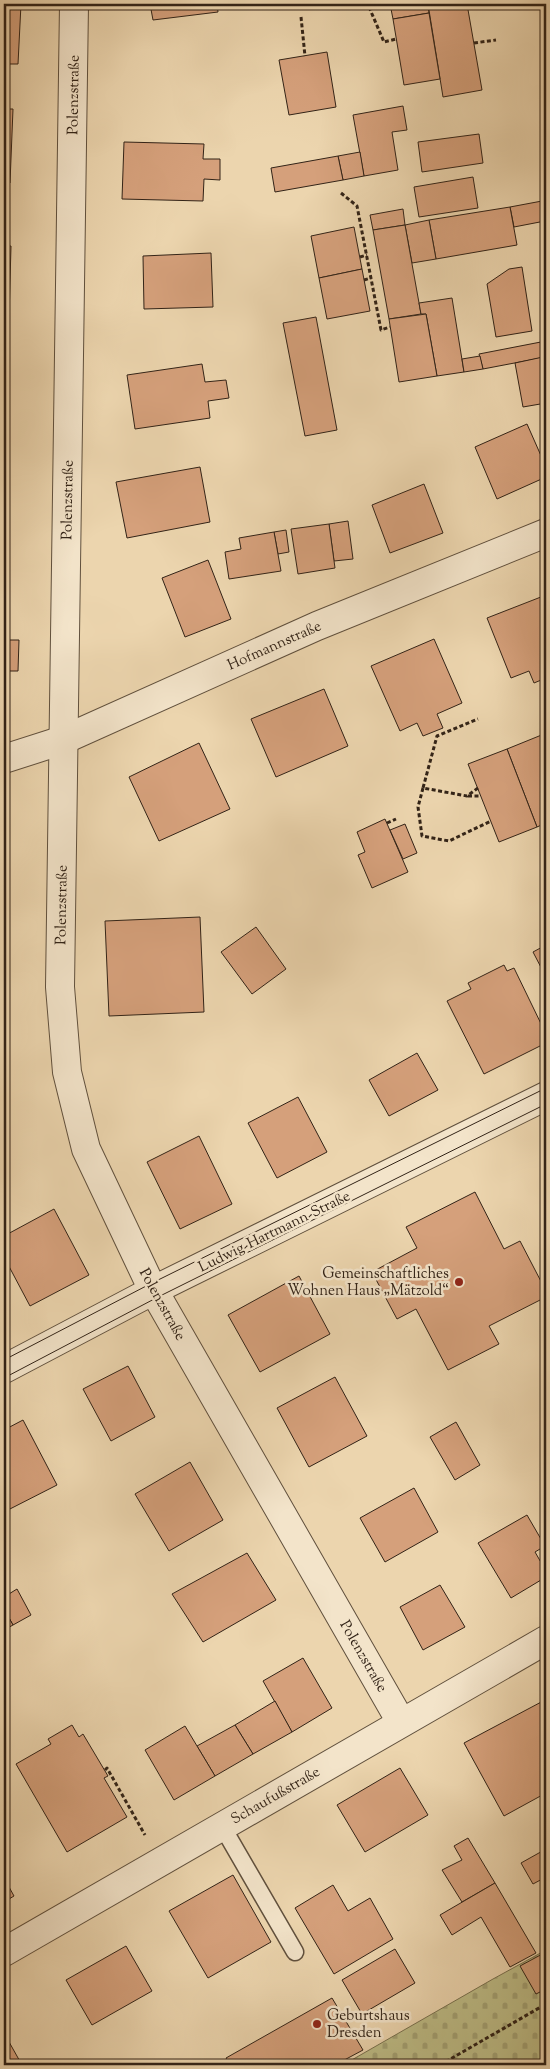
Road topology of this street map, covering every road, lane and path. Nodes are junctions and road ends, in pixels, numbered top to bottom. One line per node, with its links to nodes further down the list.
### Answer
1 (74, 4): 16 (street, Polenzstraße)
2 (369, 7): 4 (path)
3 (301, 17): 7 (path)
4 (396, 40)
5 (496, 40): 6 (path)
6 (474, 43)
7 (305, 56)
8 (341, 193): 9 (path)
9 (367, 255): 10 (path); 11 (path)
10 (360, 257)
11 (371, 278): 12 (path); 13 (path)
12 (364, 280)
13 (390, 328)
14 (546, 533): 16 (street, Hofmannstraße)
15 (478, 719): 18 (path)
16 (63, 740): 17 (street, Hofmannstraße); 26 (street, Polenzstraße)
17 (4, 759)
18 (423, 788): 20 (path); 23 (path)
19 (478, 788): 20 (path)
20 (467, 796): 21 (path)
21 (481, 796)
22 (396, 819): 24 (path)
23 (491, 821)
24 (387, 822)
25 (546, 1096): 26 (street, Ludwig-Hartmann-Straße)
26 (154, 1290): 27 (street, Ludwig-Hartmann-Straße); 29 (street, Polenzstraße)
27 (4, 1369)
28 (546, 1640): 29 (street, Schaufußstraße)
29 (401, 1722): 31 (street, Schaufußstraße)
30 (104, 1770): 32 (path)
31 (222, 1826): 32 (street, Schaufußstraße); 34 (lane)
32 (159, 1862): 33 (street, Schaufußstraße)
33 (4, 1952)
34 (294, 1952)
35 (546, 2004): 36 (path)
36 (440, 2065)

